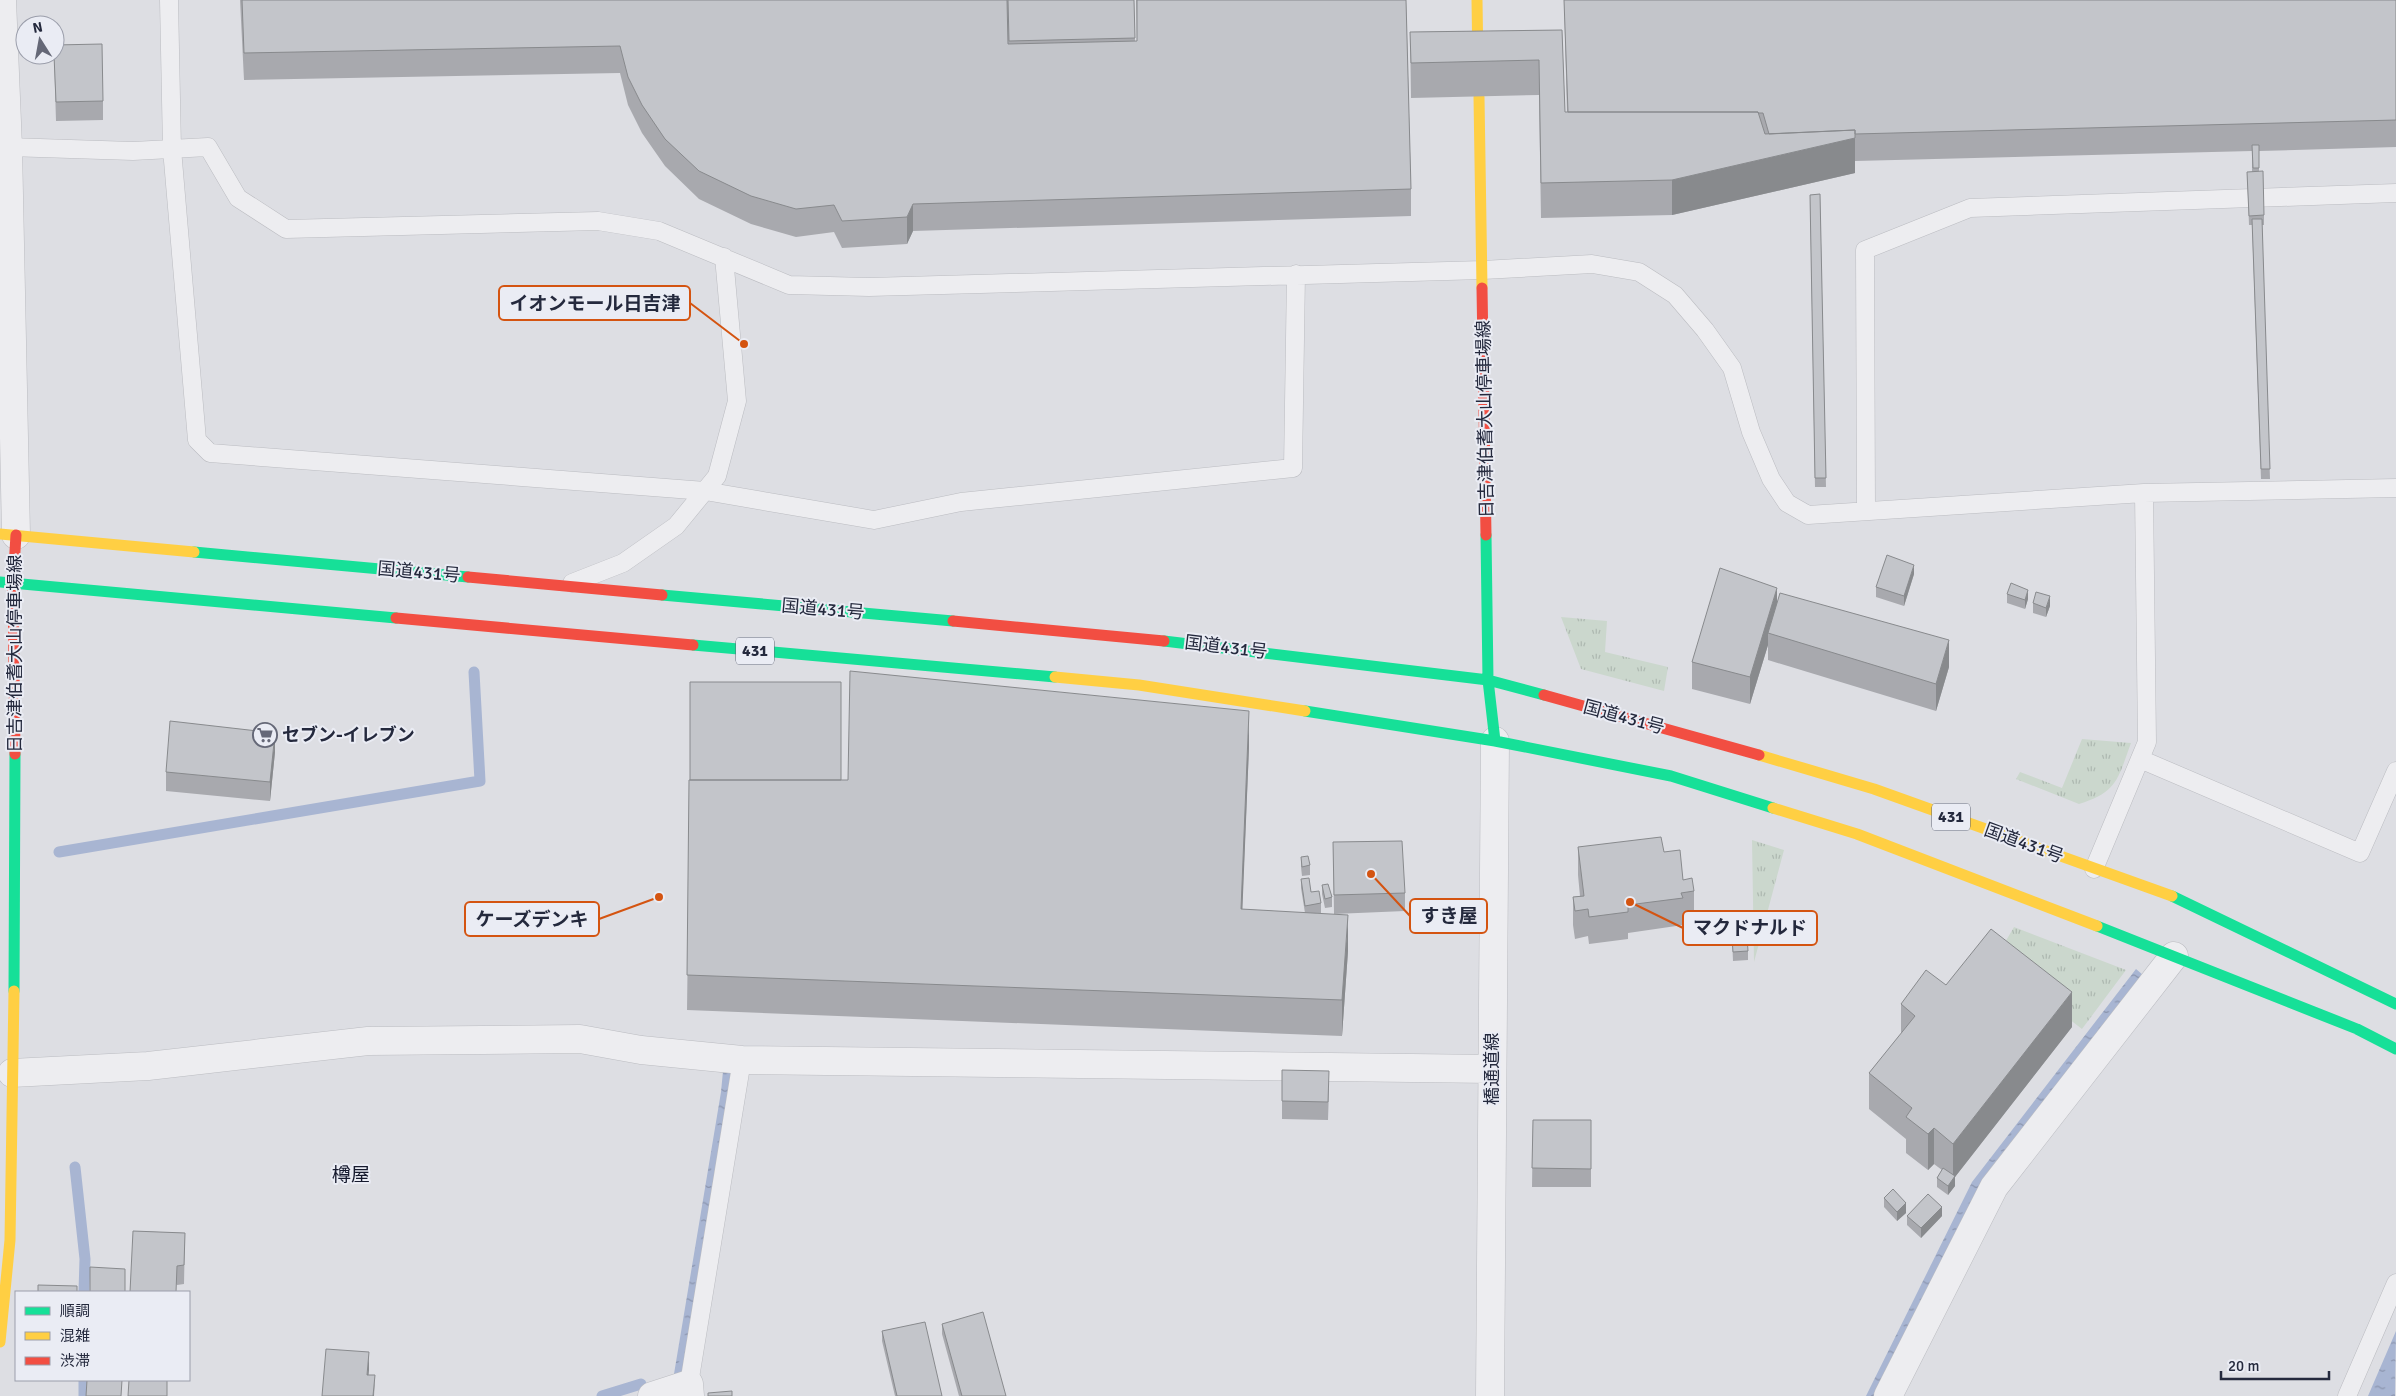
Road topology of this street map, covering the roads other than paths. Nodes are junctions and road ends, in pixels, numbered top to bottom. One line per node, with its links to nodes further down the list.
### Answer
1 (2, 0): 6 (street)
2 (169, 0): 7 (lane)
3 (1477, 0): 4 (main road)
4 (1478, 67)
5 (1479, 97): 10 (main road, 日吉津伯耆大山停車場線)
6 (4, 147): 7 (lane); 16 (street)
7 (172, 149): 9 (lane); 13 (lane)
8 (2396, 193): 15 (lane)
9 (724, 257): 11 (lane); 13 (lane)
10 (1483, 270): 11 (lane); 15 (lane); 20 (main road, 日吉津伯耆大山停車場線)
11 (1296, 274): 13 (lane)
12 (2396, 488): 14 (lane)
13 (705, 491): 19 (lane)
14 (2144, 493): 15 (lane); 22 (lane)
15 (1866, 512)
16 (8, 535): 18 (main road, 日吉津伯耆大山停車場線); 19 (main road, 国道431号 / 431)
17 (0, 582): 18 (main road, 431)
18 (13, 583): 21 (main road, 431); 24 (main road, 日吉津伯耆大山停車場線)
19 (567, 585): 20 (main road, 国道431号 / 431)
20 (1488, 680): 21 (main road, 日吉津伯耆大山停車場線); 25 (main road, 国道431号 / 431)
21 (1495, 742): 26 (main road, 431); 30 (street, 橋通道線)
22 (2140, 759): 23 (lane); 25 (lane)
23 (2396, 771)
24 (8, 845): 31 (main road, 日吉津伯耆大山停車場線)
25 (2094, 869): 27 (main road, 国道431号 / 431)
26 (2174, 956): 28 (main road, 431); 38 (street)
27 (2396, 1004)
28 (2396, 1049)
29 (742, 1060): 30 (street); 31 (street); 35 (lane)
30 (1492, 1069): 37 (street, 橋通道線)
31 (12, 1073): 32 (main road, 日吉津伯耆大山停車場線)
32 (5, 1239): 34 (main road, 日吉津伯耆大山停車場線)
33 (2396, 1282): 39 (lane)
34 (0, 1342)
35 (689, 1390): 36 (street)
36 (652, 1396)
37 (1490, 1396)
38 (1888, 1396)
39 (2347, 1396)

